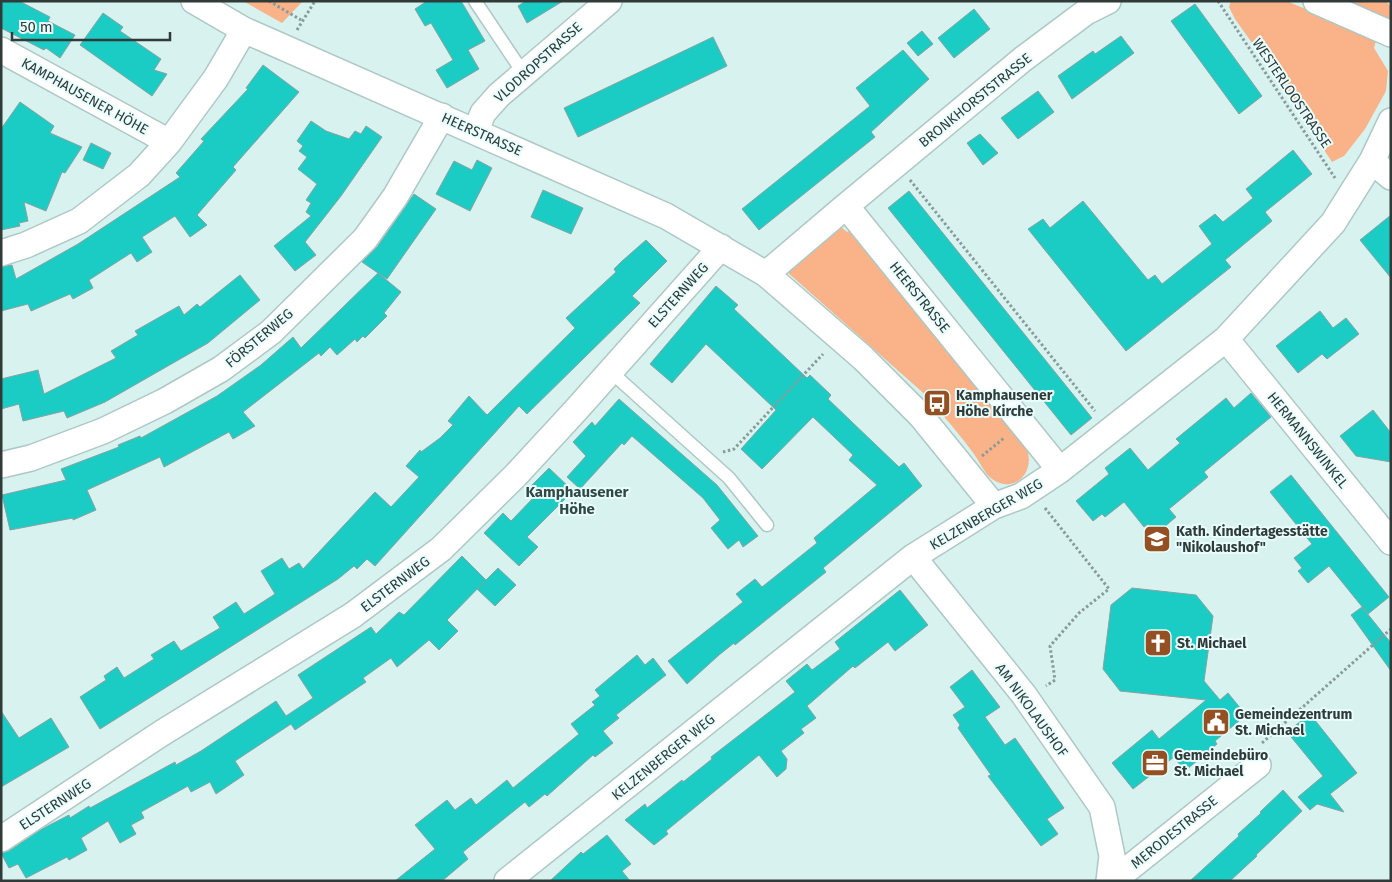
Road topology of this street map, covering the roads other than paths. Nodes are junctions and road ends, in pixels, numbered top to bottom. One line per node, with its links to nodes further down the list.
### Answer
1 (194, 1): 6 (street, HEERSTRASSE)
2 (476, 1): 9 (lane)
3 (1108, 1): 16 (street, BRONKHORSTSTRASSE)
4 (1316, 1): 7 (street)
5 (603, 3): 9 (street, VLODROPSTRASSE)
6 (244, 30): 10 (street, HEERSTRASSE); 13 (street)
7 (1391, 34)
8 (1, 50): 13 (street, KAMPHAUSENER HÖHE)
9 (524, 74): 12 (street, VLODROPSTRASSE)
10 (442, 116): 12 (street, HEERSTRASSE); 22 (street, FÖRSTERWEG)
11 (1391, 121): 14 (street, KELZENBERGER WEG)
12 (476, 130): 17 (street, HEERSTRASSE)
13 (169, 142): 18 (street)
14 (1372, 161): 15 (street); 20 (street, KELZENBERGER WEG)
15 (1391, 177)
16 (846, 206): 19 (street); 23 (street, HEERSTRASSE)
17 (721, 247): 19 (street, HEERSTRASSE); 21 (street, ELSTERNWEG)
18 (1, 253)
19 (766, 274): 24 (street, HEERSTRASSE)
20 (1226, 339): 23 (street, KELZENBERGER WEG); 26 (street, HERMANNSWINKEL)
21 (611, 372): 25 (lane); 29 (street, ELSTERNWEG)
22 (1, 464)
23 (1060, 470): 24 (street, KELZENBERGER WEG)
24 (994, 506): 27 (street, KELZENBERGER WEG)
25 (767, 525)
26 (1391, 542)
27 (913, 557): 30 (street, KELZENBERGER WEG); 31 (street, AM NIKOLAUSHOF)
28 (1258, 765): 31 (street, MERODESTRASSE)
29 (1, 840)
30 (507, 881)
31 (1111, 881)

